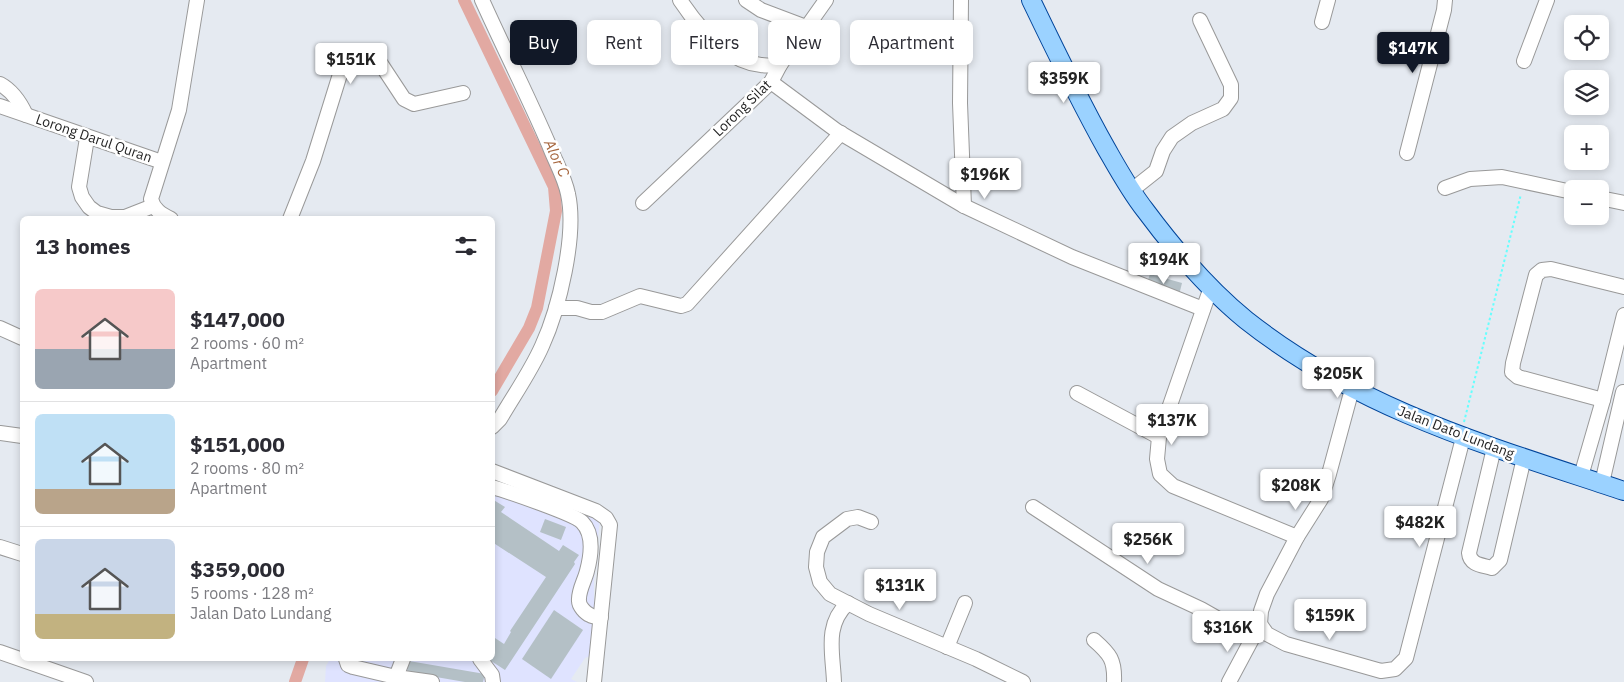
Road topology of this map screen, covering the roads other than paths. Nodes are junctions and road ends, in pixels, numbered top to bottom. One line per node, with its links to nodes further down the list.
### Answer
1 (196, 0): 27 (street)
2 (482, 0): 42 (street)
3 (680, 0): 16 (street)
4 (746, 0): 11 (street)
5 (826, 0): 12 (street, Lorong Silat)
6 (961, 0): 35 (street)
7 (1031, 0): 29 (main road, Jalan Dato Lundang)
8 (1328, 0): 14 (street)
9 (1445, 0): 26 (street)
10 (1547, 0): 15 (street)
11 (789, 20)
12 (811, 20)
13 (1200, 20): 29 (street)
14 (1322, 22)
15 (1524, 61)
16 (768, 65)
17 (780, 65): 18 (street, Lorong Silat)
18 (771, 82): 24 (street); 32 (street, Lorong Silat)
19 (1, 84): 21 (street); 23 (street, Lorong Darul Quran)
20 (463, 94): 39 (street)
21 (0, 100)
22 (0, 106): 23 (street, Lorong Darul Quran)
23 (26, 115): 25 (street, Lorong Darul Quran)
24 (841, 133): 35 (street); 42 (street)
25 (87, 138): 27 (street, Lorong Darul Quran); 36 (street)
26 (1407, 153)
27 (162, 162): 34 (street)
28 (1445, 188): 30 (street)
29 (1132, 190): 40 (main road, Jalan Dato Lundang)
30 (1564, 190)
31 (1609, 200): 33 (street)
32 (642, 203)
33 (1624, 204)
34 (152, 206): 37 (street); 38 (street)
35 (964, 206): 43 (street)
36 (108, 216)
37 (127, 216)
38 (165, 216)
39 (291, 216)
40 (1211, 287): 43 (street); 47 (main road, Jalan Dato Lundang)
41 (1624, 287): 50 (street)
42 (556, 308): 51 (street)
43 (1202, 309): 54 (street)
44 (1624, 316): 50 (street)
45 (0, 328): 46 (street)
46 (20, 337)
47 (1352, 389): 55 (main road, Jalan Dato Lundang); 65 (street)
48 (1624, 392): 60 (street)
49 (1077, 393): 54 (street)
50 (1603, 400): 59 (street)
51 (495, 424)
52 (0, 433): 53 (street)
53 (20, 436)
54 (1159, 437): 65 (street)
55 (1462, 437): 56 (main road, Jalan Dato Lundang); 71 (street)
56 (1494, 448): 57 (main road, Jalan Dato Lundang); 57 (street)
57 (1524, 458): 59 (main road, Jalan Dato Lundang)
58 (495, 472): 70 (street)
59 (1581, 476): 60 (main road, Jalan Dato Lundang)
60 (1602, 484): 62 (main road, Jalan Dato Lundang)
61 (495, 488): 70 (street)
62 (1624, 491)
63 (1033, 507): 72 (street)
64 (871, 522): 68 (street)
65 (1297, 537): 71 (street)
66 (0, 547): 67 (street)
67 (20, 553)
68 (848, 603): 74 (street); 86 (street)
69 (965, 603): 74 (street)
70 (602, 617): 85 (street)
71 (1260, 624): 72 (street)
72 (1252, 638): 89 (street)
73 (1094, 640): 88 (street)
74 (947, 647): 87 (street)
75 (0, 652): 76 (street)
76 (20, 659)
77 (26, 661): 82 (street)
78 (347, 661): 81 (street)
79 (402, 661): 81 (street)
80 (482, 661): 84 (street)
81 (396, 676): 83 (street)
82 (86, 682)
83 (432, 682)
84 (493, 682)
85 (594, 682)
86 (834, 682)
87 (1023, 682)
88 (1114, 682)
89 (1229, 682)

